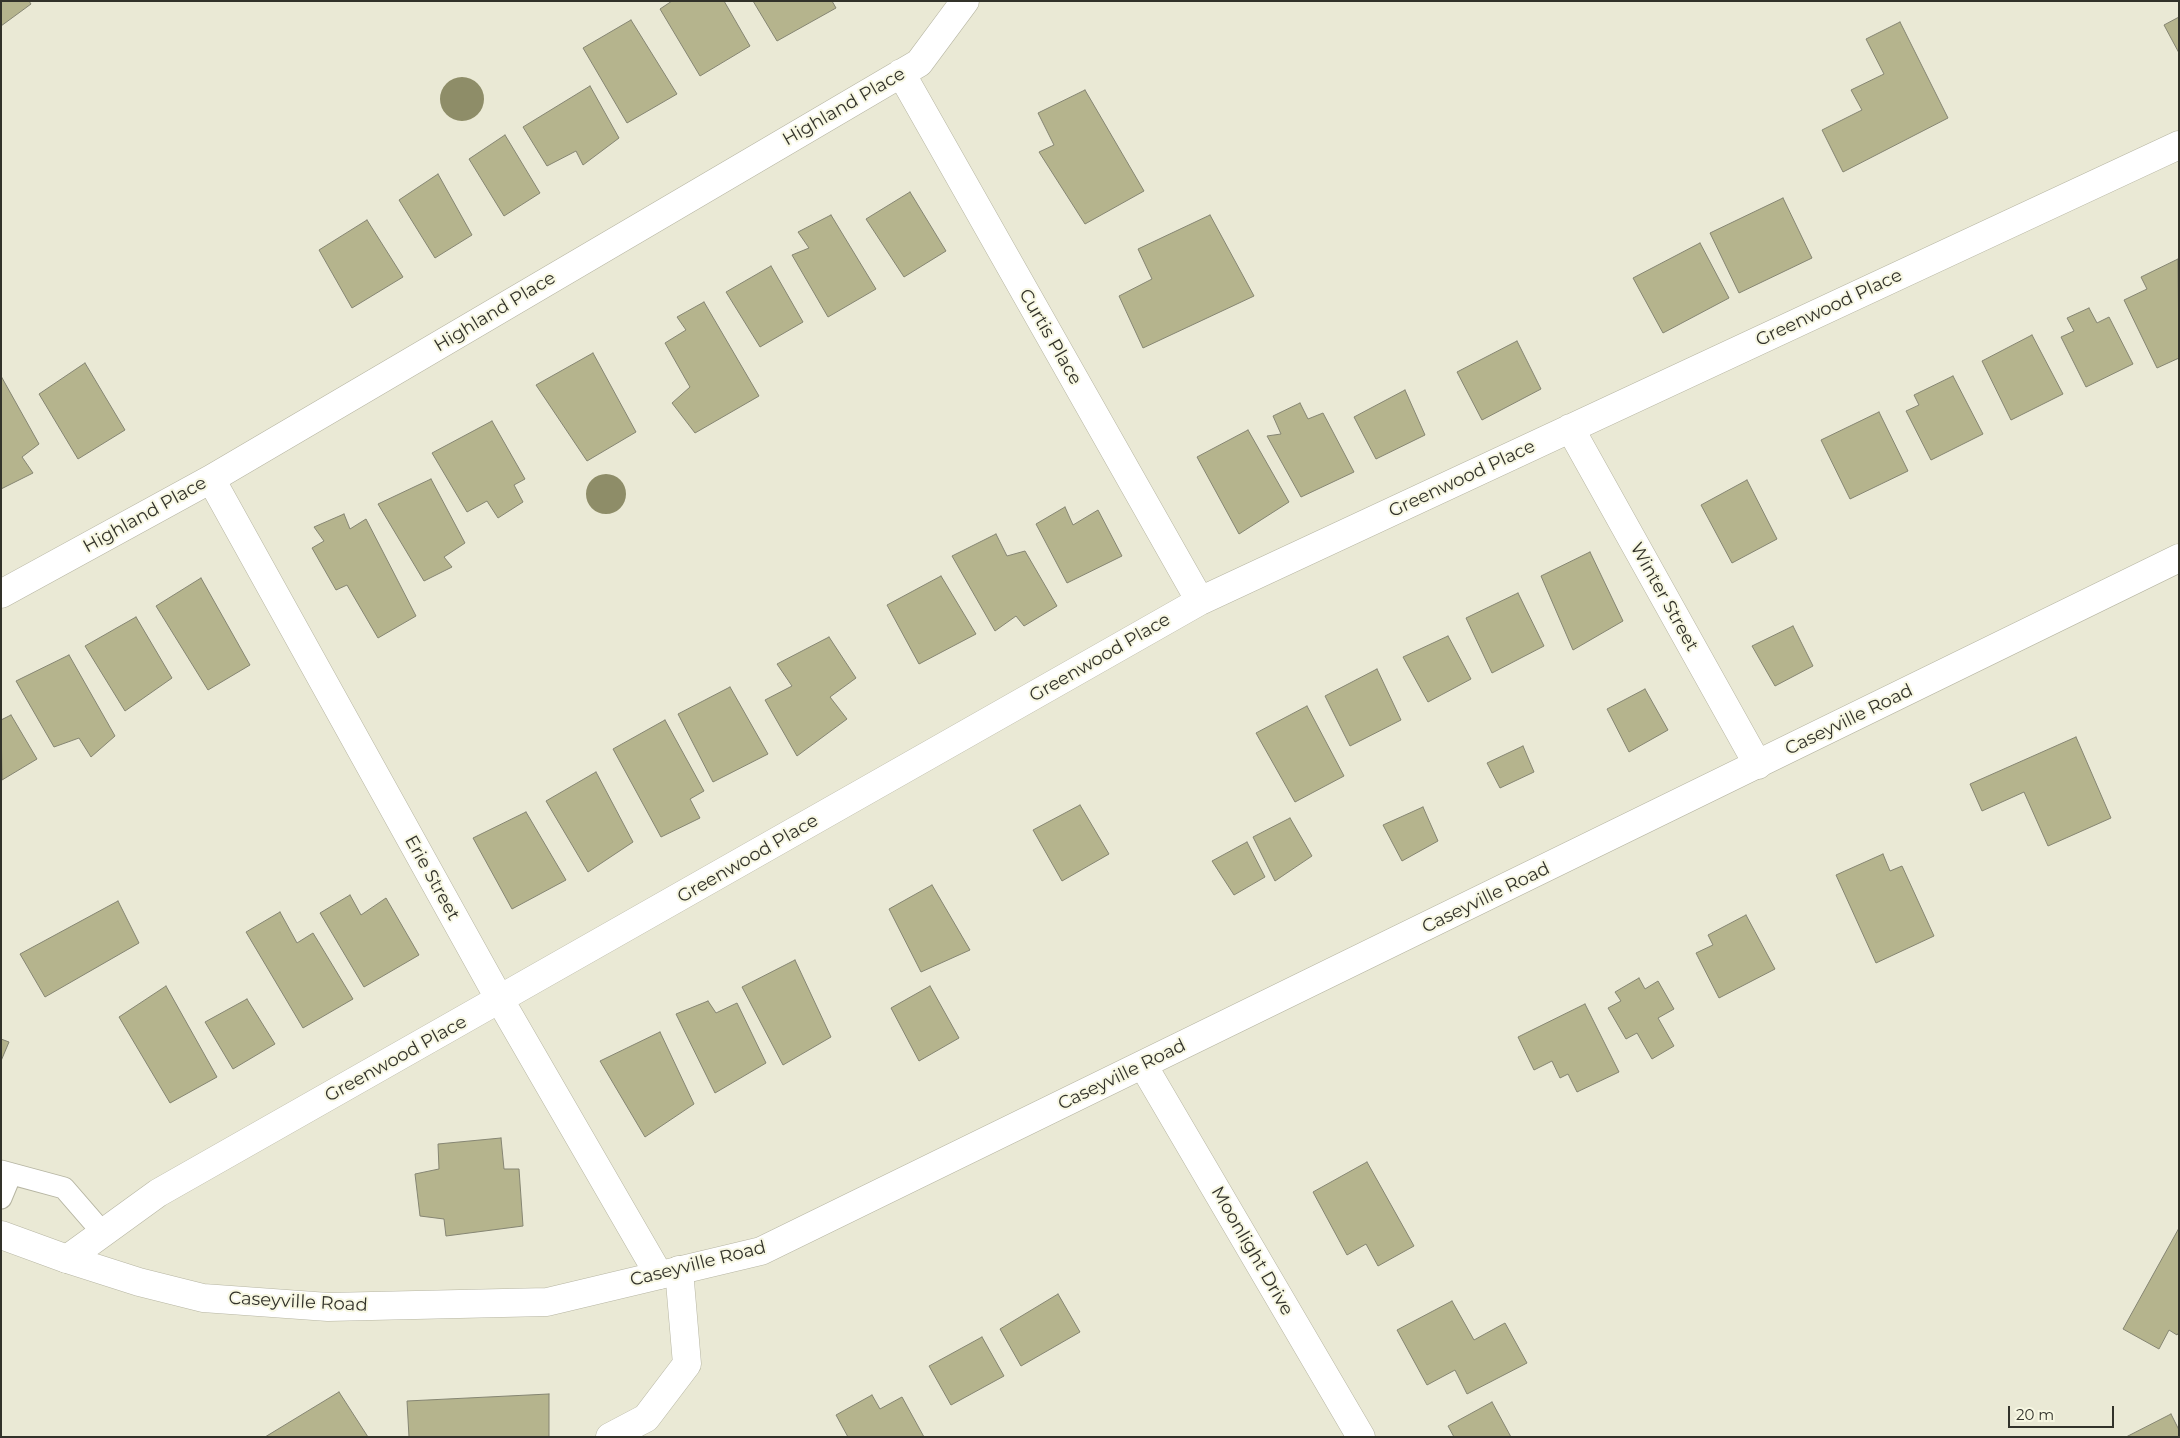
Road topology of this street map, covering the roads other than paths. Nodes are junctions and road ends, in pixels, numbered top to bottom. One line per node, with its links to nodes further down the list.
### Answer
1 (965, 1): 2 (street, Highland Place)
2 (901, 73): 5 (street, Highland Place); 8 (street, Curtis Place)
3 (2179, 145): 4 (street, Greenwood Place)
4 (1570, 428): 8 (street, Greenwood Place); 9 (street, Winter Street)
5 (211, 479): 7 (street, Highland Place); 10 (street, Erie Street)
6 (2179, 558): 9 (street, Caseyville Road)
7 (1, 594)
8 (1200, 601): 10 (street, Greenwood Place)
9 (1758, 765): 11 (street, Caseyville Road)
10 (500, 1000): 14 (street, Greenwood Place); 17 (street, Erie Street)
11 (1142, 1065): 17 (street, Caseyville Road); 19 (street, Moonlight Drive)
12 (6, 1173): 13 (lane); 14 (lane)
13 (1, 1198)
14 (103, 1233): 16 (street, Greenwood Place)
15 (1, 1235): 16 (street, Caseyville Road)
16 (67, 1259): 17 (street, Caseyville Road)
17 (669, 1272): 18 (street)
18 (610, 1437)
19 (1361, 1437)

